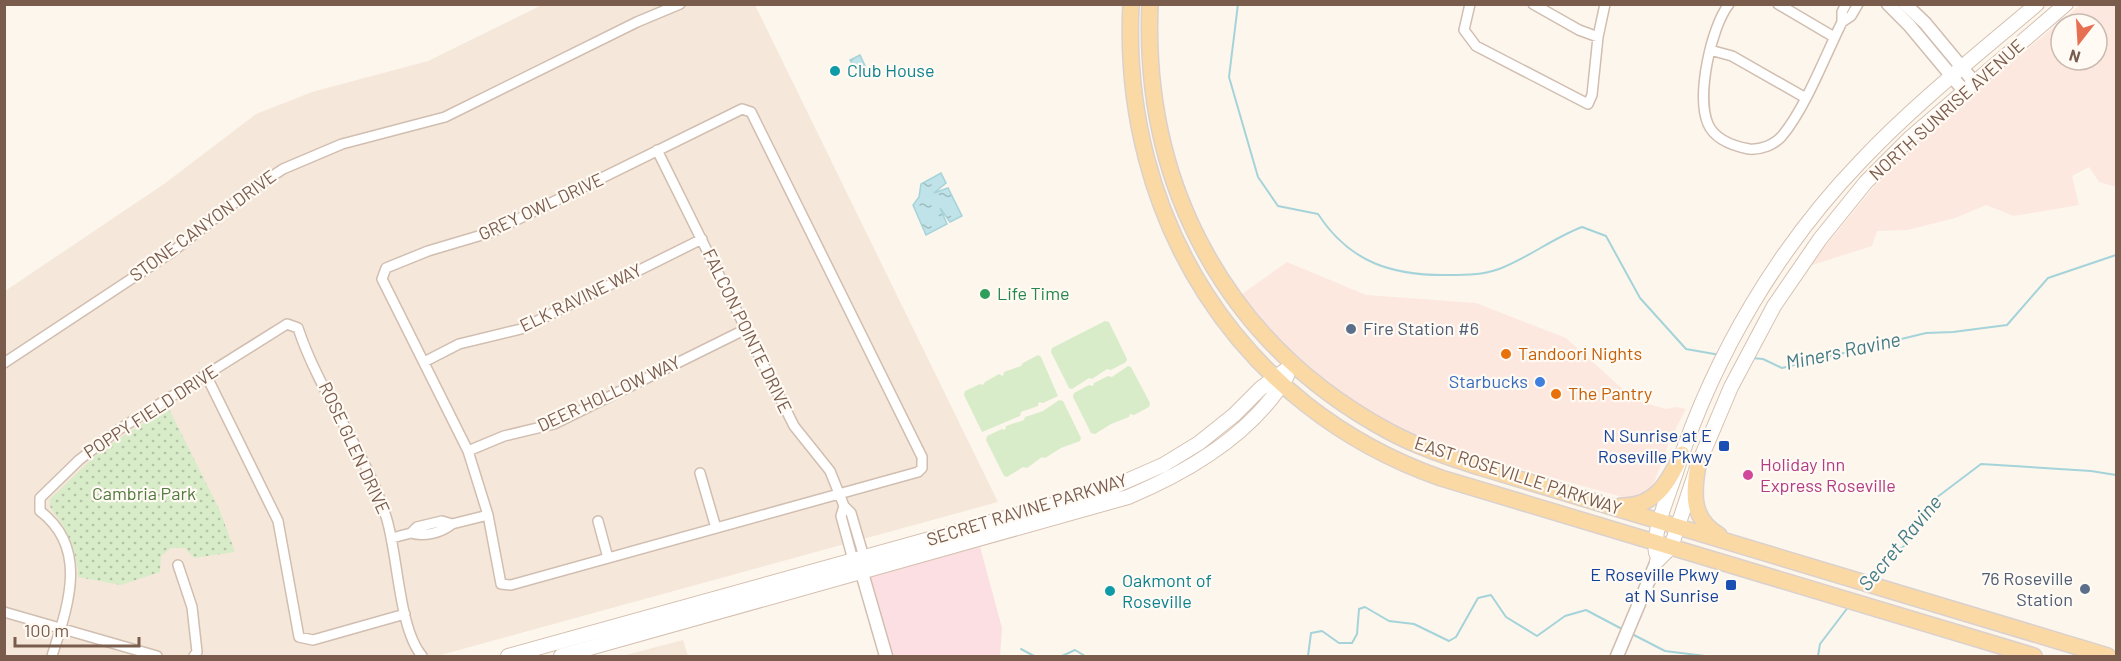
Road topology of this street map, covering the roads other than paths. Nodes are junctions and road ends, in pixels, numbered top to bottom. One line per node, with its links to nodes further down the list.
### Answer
1 (680, 4): 27 (street, STONE CANYON DRIVE)
2 (1131, 4): 30 (main road, EAST ROSEVILLE PARKWAY)
3 (1150, 4): 28 (main road, EAST ROSEVILLE PARKWAY)
4 (1470, 4): 17 (street)
5 (1533, 4): 17 (street)
6 (1605, 4): 17 (street)
7 (1729, 4): 18 (street)
8 (1778, 4): 16 (street)
9 (1888, 4): 19 (street)
10 (1905, 4): 19 (street)
11 (2037, 4): 19 (main road, NORTH SUNRISE AVENUE)
12 (2052, 4): 15 (main road)
13 (2066, 4): 15 (main road, NORTH SUNRISE AVENUE)
14 (1852, 6): 16 (street)
15 (2044, 23): 20 (main road, NORTH SUNRISE AVENUE)
16 (1834, 36): 21 (street)
17 (1598, 37)
18 (1710, 50): 21 (street); 21 (street)
19 (1957, 72): 20 (street); 32 (main road, NORTH SUNRISE AVENUE)
20 (1969, 86): 34 (main road, NORTH SUNRISE AVENUE)
21 (1804, 97)
22 (657, 150): 23 (street, FALCON POINTE DRIVE); 26 (street, GREY OWL DRIVE); 37 (street, GREY OWL DRIVE)
23 (702, 239): 25 (street, FALCON POINTE DRIVE); 26 (street, ELK RAVINE WAY)
24 (293, 324): 29 (street, POPPY FIELD DRIVE); 47 (street, ROSE GLEN DRIVE)
25 (746, 329): 31 (street, DEER HOLLOW WAY); 37 (street, FALCON POINTE DRIVE)
26 (424, 362): 31 (street, GREY OWL DRIVE)
27 (4, 363)
28 (1294, 364): 30 (main road, SECRET RAVINE PARKWAY); 36 (main road, EAST ROSEVILLE PARKWAY)
29 (206, 375): 57 (street); 58 (street, POPPY FIELD DRIVE)
30 (1279, 380): 33 (main road, EAST ROSEVILLE PARKWAY); 52 (main road, SECRET RAVINE PARKWAY); 55 (main road, SECRET RAVINE PARKWAY)
31 (468, 451): 40 (street, GREY OWL DRIVE)
32 (1682, 454): 38 (main road); 42 (main road, NORTH SUNRISE AVENUE)
33 (1401, 462): 36 (main road); 48 (main road, EAST ROSEVILLE PARKWAY)
34 (1698, 465): 43 (main road, NORTH SUNRISE AVENUE); 49 (main road)
35 (700, 473): 44 (street)
36 (1504, 474): 38 (main road, EAST ROSEVILLE PARKWAY)
37 (840, 493): 39 (street, FALCON POINTE DRIVE); 44 (street, GREY OWL DRIVE)
38 (1602, 504): 42 (main road, EAST ROSEVILLE PARKWAY)
39 (843, 506): 45 (street, FALCON POINTE DRIVE); 46 (street, FALCON POINTE DRIVE)
40 (488, 515): 47 (street); 51 (street, GREY OWL DRIVE)
41 (598, 521): 51 (street)
42 (1661, 522): 43 (main road, EAST ROSEVILLE PARKWAY); 48 (main road, NORTH SUNRISE AVENUE)
43 (1678, 526): 49 (main road, EAST ROSEVILLE PARKWAY); 50 (main road, NORTH SUNRISE AVENUE)
44 (716, 528): 51 (street, GREY OWL DRIVE)
45 (856, 532): 46 (street); 52 (street, FALCON POINTE DRIVE)
46 (846, 535): 52 (street, FALCON POINTE DRIVE)
47 (392, 537): 57 (street, ROSE GLEN DRIVE)
48 (1654, 543): 50 (main road, EAST ROSEVILLE PARKWAY); 53 (main road, NORTH SUNRISE AVENUE)
49 (1738, 544): 68 (main road, EAST ROSEVILLE PARKWAY)
50 (1671, 547): 53 (main road, NORTH SUNRISE AVENUE); 67 (main road, EAST ROSEVILLE PARKWAY)
51 (608, 558)
52 (859, 559): 55 (main road); 63 (main road, SECRET RAVINE PARKWAY)
53 (1657, 561): 66 (street)
54 (178, 566): 62 (street)
55 (861, 573): 64 (main road, SECRET RAVINE PARKWAY); 65 (street)
56 (4, 612): 58 (street)
57 (405, 614): 59 (street, ROSE GLEN DRIVE)
58 (60, 629): 60 (street, POPPY FIELD DRIVE); 61 (street)
59 (417, 654)
60 (52, 657)
61 (157, 657)
62 (194, 657)
63 (507, 657)
64 (561, 657)
65 (886, 657)
66 (1617, 657)
67 (2034, 657)
68 (2108, 657)

